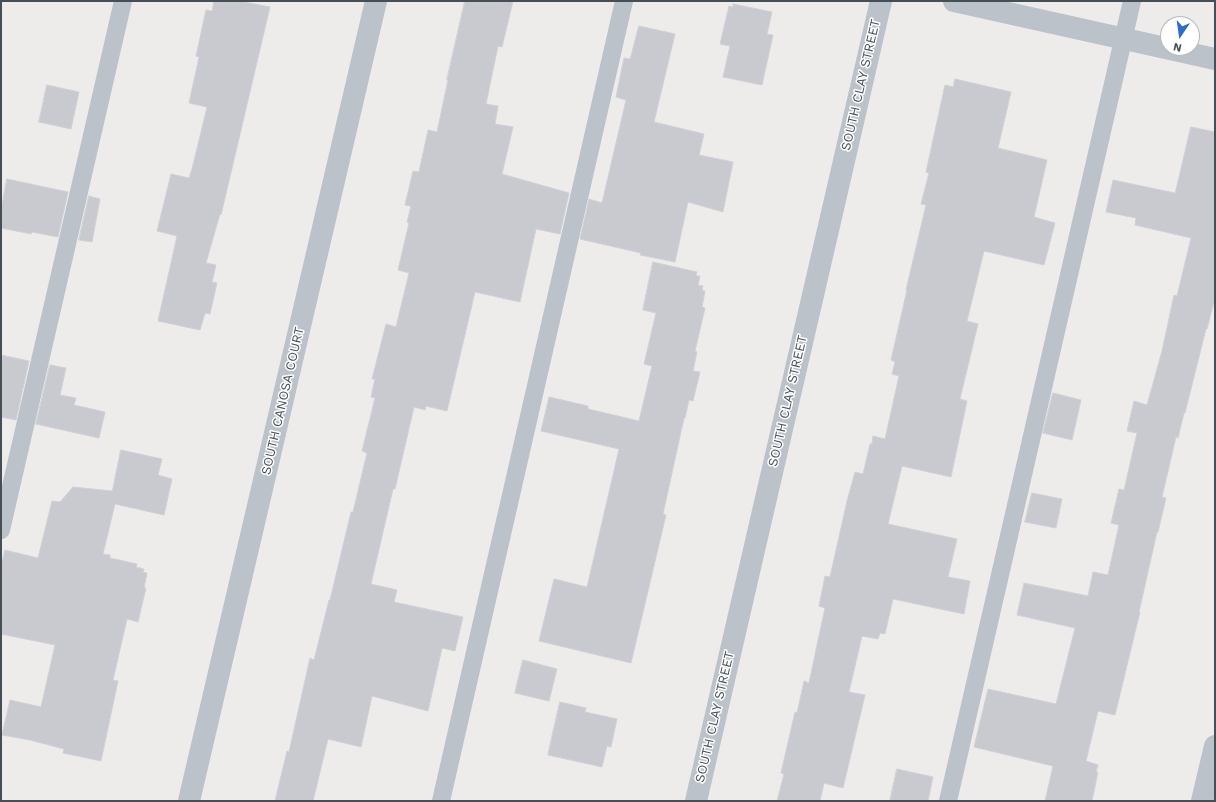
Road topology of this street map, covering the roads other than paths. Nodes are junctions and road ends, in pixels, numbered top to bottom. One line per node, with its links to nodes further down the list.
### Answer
1 (123, 1): 9 (lane)
2 (376, 1): 11 (street, SOUTH CANOSA COURT)
3 (624, 1): 12 (lane)
4 (881, 1): 13 (street, SOUTH CLAY STREET)
5 (954, 1): 7 (street)
6 (1132, 1): 7 (lane)
7 (1123, 38): 8 (street); 14 (lane)
8 (1215, 59)
9 (1, 530)
10 (1215, 746): 15 (street)
11 (189, 801)
12 (441, 801)
13 (696, 801)
14 (948, 801)
15 (1202, 801)

